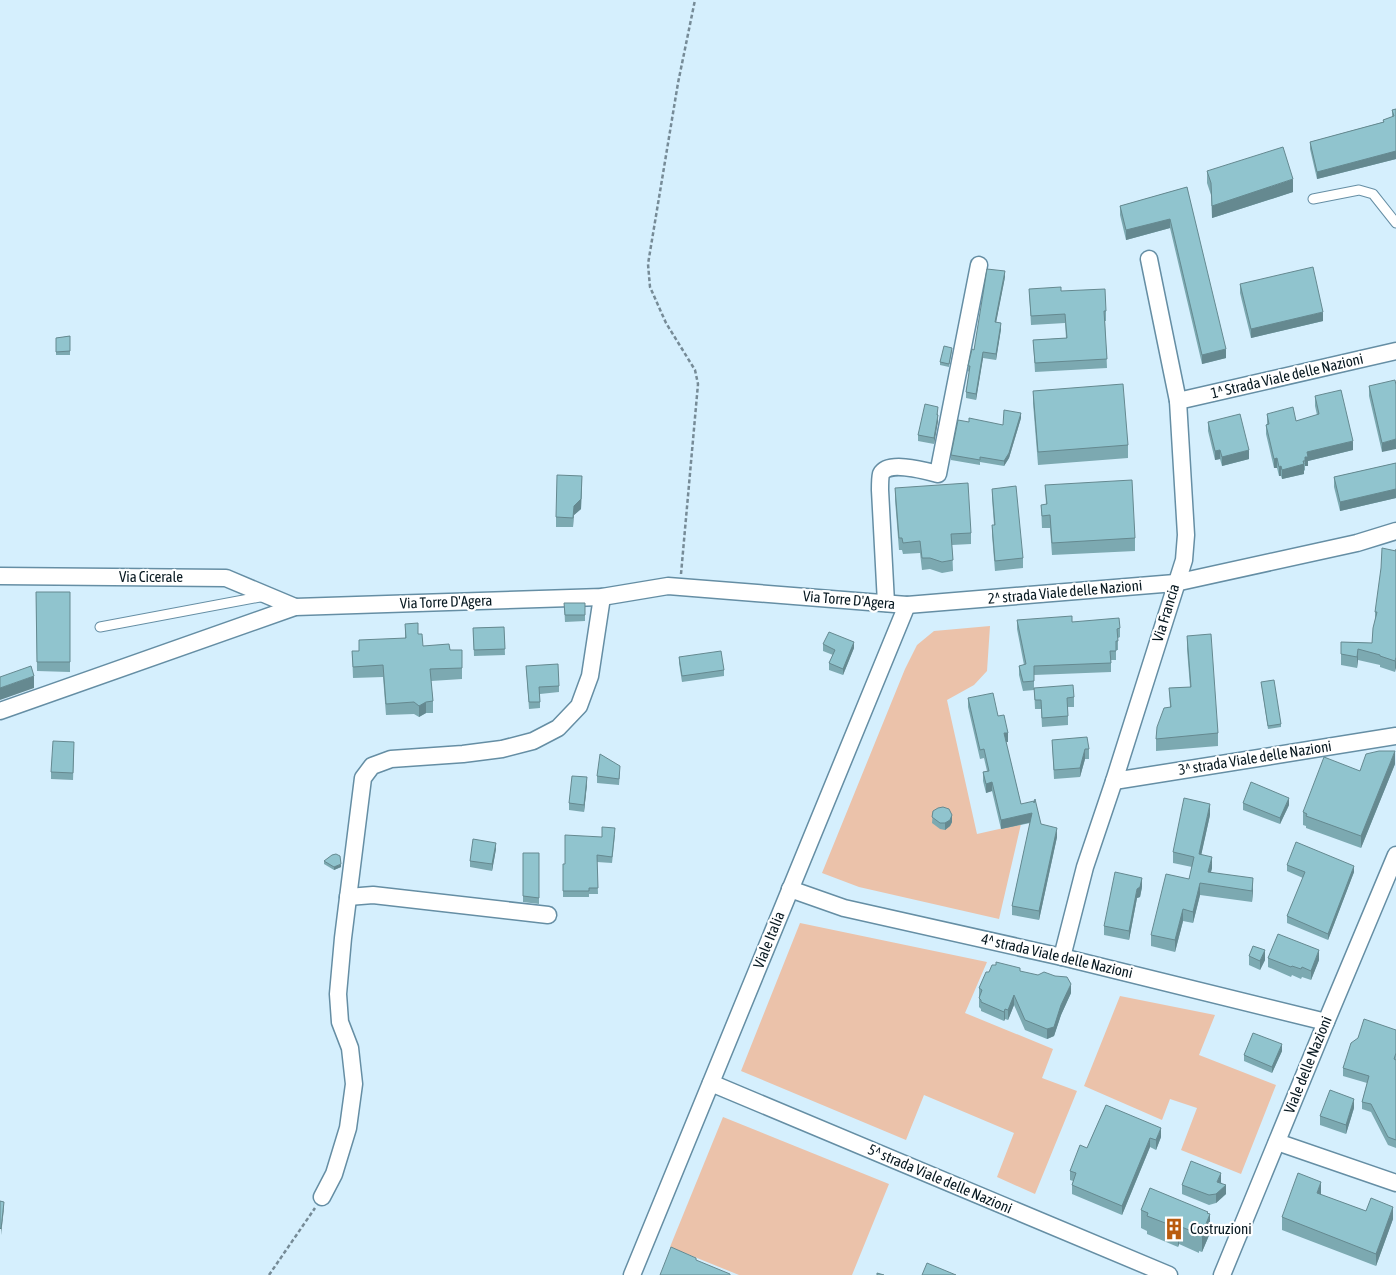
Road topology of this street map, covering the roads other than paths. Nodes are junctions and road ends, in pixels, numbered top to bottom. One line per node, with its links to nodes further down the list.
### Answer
1 (1313, 198): 2 (lane)
2 (1396, 223)
3 (1149, 259): 6 (street, Via Francia)
4 (979, 265): 12 (street)
5 (1396, 351): 6 (street, 1^ Strada Viale delle Nazioni)
6 (1178, 401): 9 (street, Via Francia)
7 (1396, 531): 9 (street, 2^ strada Viale delle Nazioni)
8 (0, 576): 10 (street, Via Cicerale)
9 (1175, 582): 13 (street, 2^ strada Viale delle Nazioni); 18 (street, Via Francia)
10 (268, 595): 14 (street, Via Cicerale); 15 (lane)
11 (602, 597): 12 (street, Via Torre D'Agera); 14 (street, Via Torre D'Agera); 21 (street)
12 (886, 603): 13 (street, Via Torre D'Agera)
13 (907, 605): 20 (street, Viale Italia)
14 (295, 607): 16 (street, Via Torre D'Agera)
15 (100, 627)
16 (0, 710)
17 (1396, 736): 18 (street, 3^ strada Viale delle Nazioni)
18 (1114, 781): 23 (street, Via Francia)
19 (1396, 855): 24 (street, Viale delle Nazioni)
20 (790, 889): 23 (street, 4^ strada Viale delle Nazioni); 25 (street, Viale Italia)
21 (348, 897): 22 (street); 28 (street)
22 (548, 915)
23 (1062, 957): 24 (street, 4^ strada Viale delle Nazioni)
24 (1326, 1022): 26 (street, Viale delle Nazioni)
25 (711, 1083): 29 (street, Viale Italia); 30 (street, 5^ strada Viale delle Nazioni)
26 (1277, 1142): 27 (street); 31 (street, Viale delle Nazioni)
27 (1396, 1183)
28 (322, 1197)
29 (632, 1275)
30 (1169, 1275)
31 (1222, 1275)

